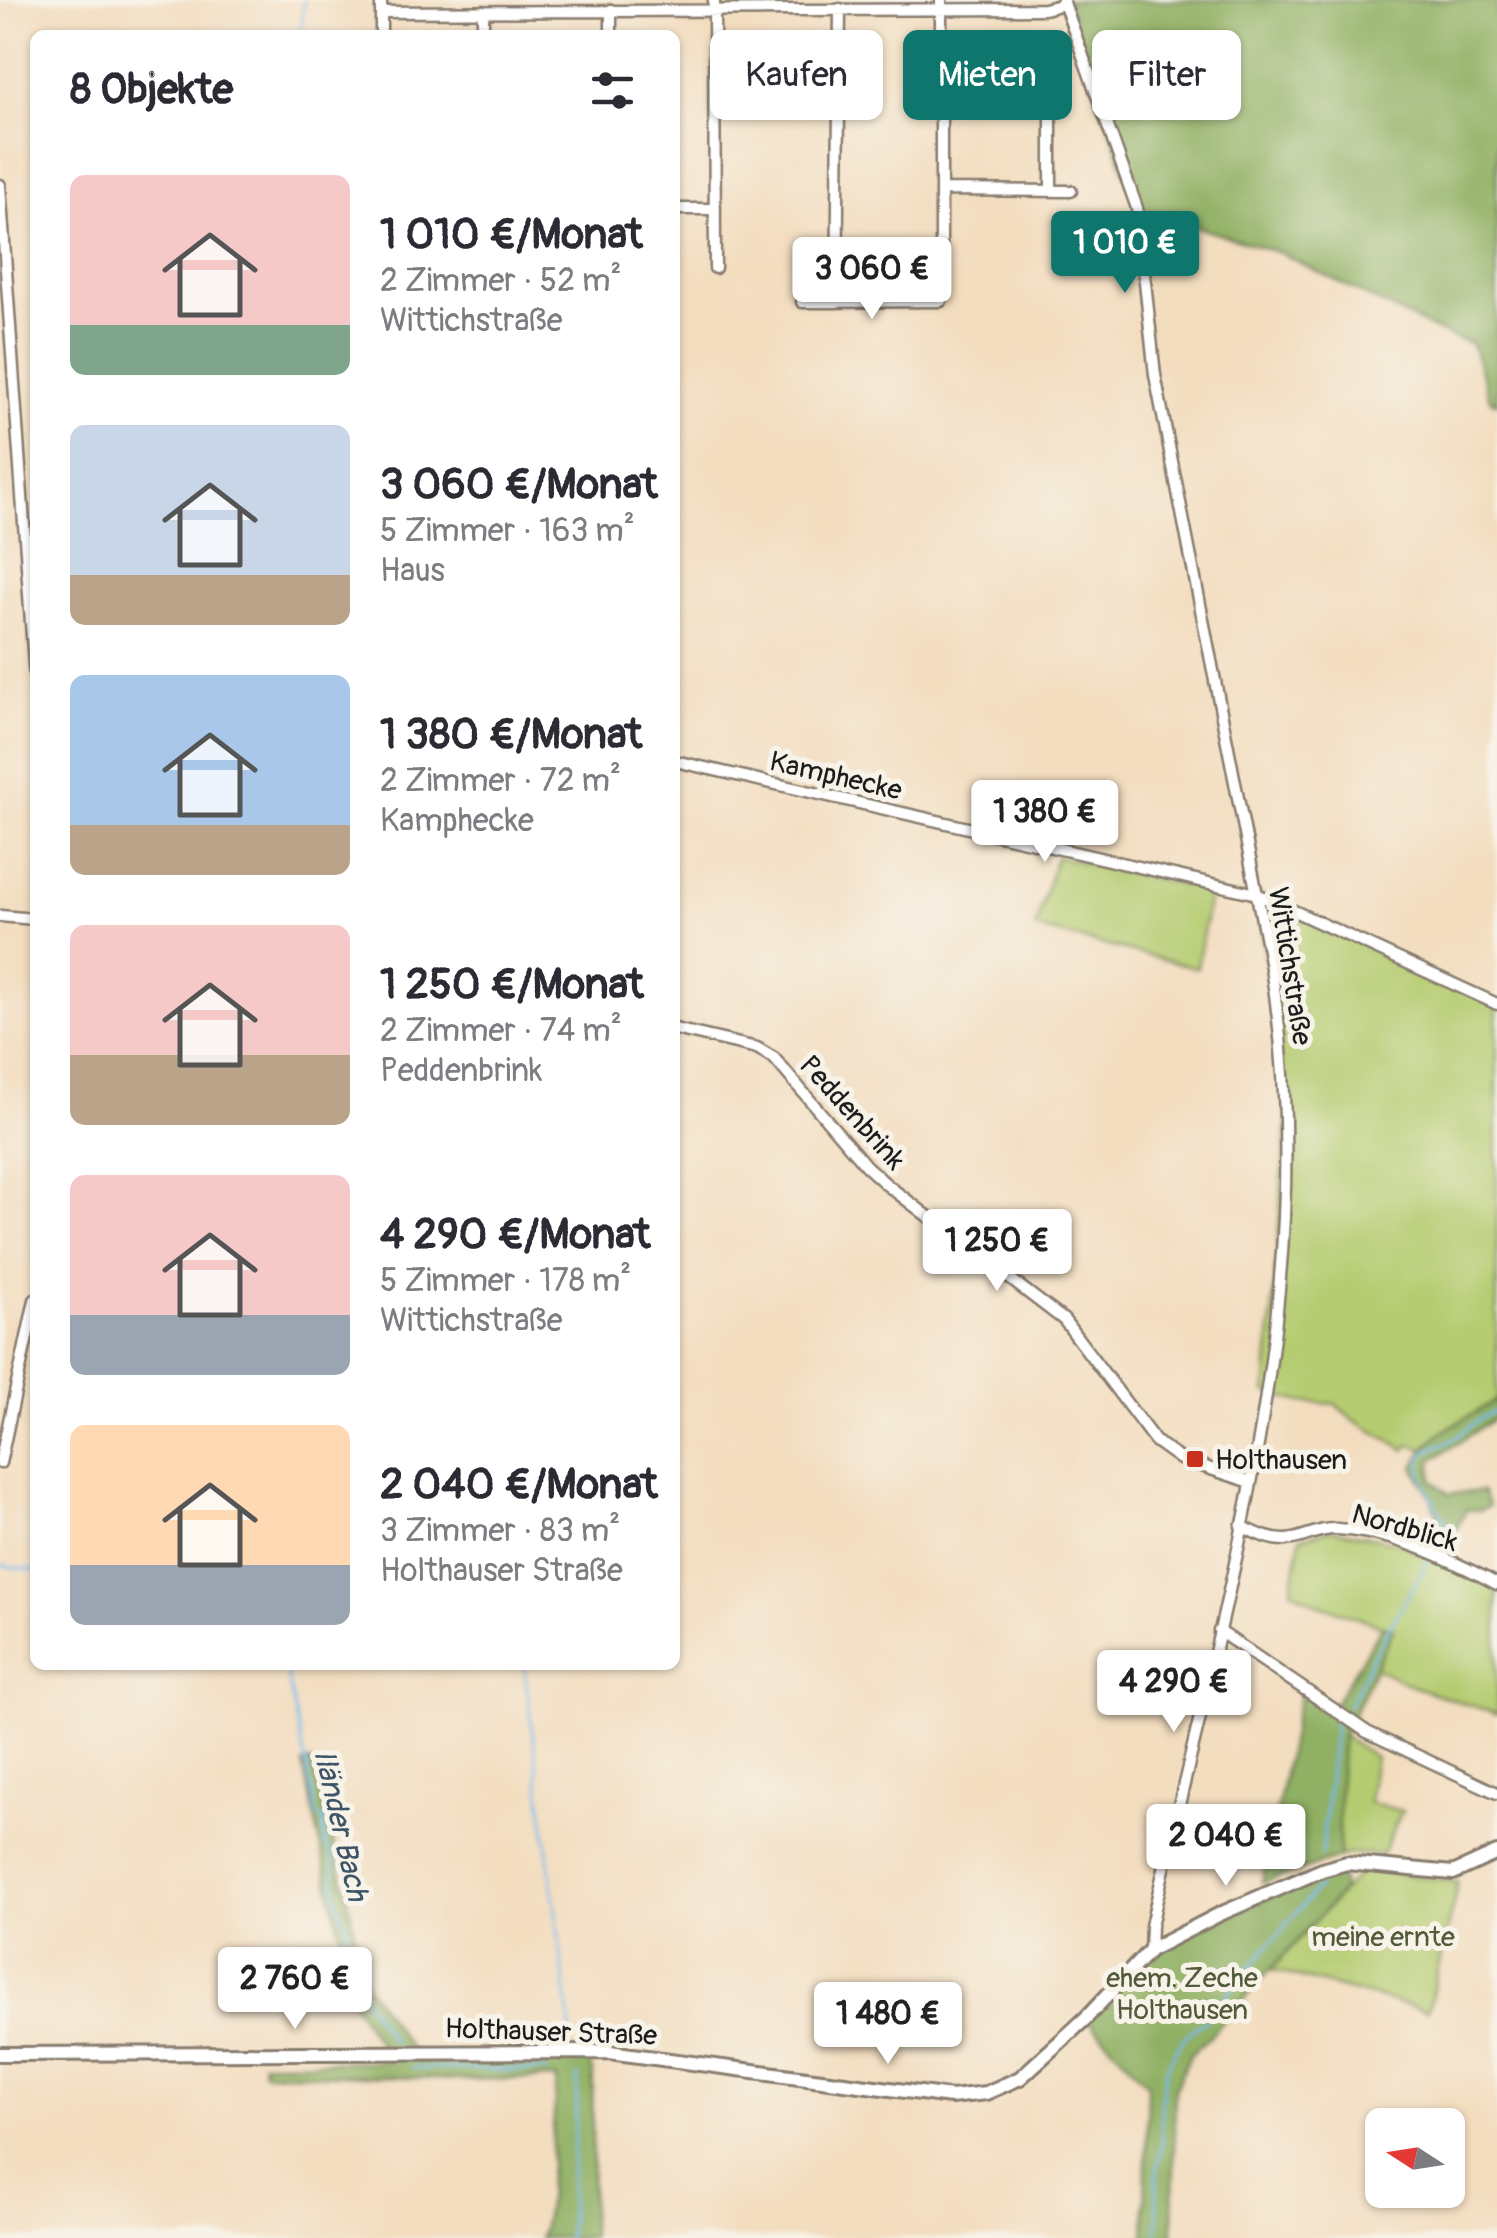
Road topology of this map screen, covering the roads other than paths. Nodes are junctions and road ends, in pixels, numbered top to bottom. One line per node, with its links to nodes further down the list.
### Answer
1 (1063, 2): 2 (street); 24 (street, Wittichstraße)
2 (941, 4): 5 (street); 12 (street)
3 (714, 5): 5 (street); 6 (street); 16 (street)
4 (381, 6): 7 (street)
5 (840, 9): 19 (street)
6 (611, 10): 7 (street); 9 (street)
7 (483, 11): 8 (street)
8 (484, 30)
9 (612, 30)
10 (1051, 120): 13 (street)
11 (0, 184): 20 (street)
12 (941, 190): 13 (street); 19 (street)
13 (1051, 191): 14 (street)
14 (1071, 191)
15 (680, 209): 16 (street)
16 (715, 209): 17 (street)
17 (715, 268)
18 (802, 302): 19 (street)
19 (838, 302)
20 (13, 358): 21 (street); 22 (street)
21 (0, 359)
22 (30, 606)
23 (680, 762): 24 (street, Kamphecke)
24 (1257, 894): 27 (street, Kamphecke); 31 (street, Wittichstraße)
25 (0, 916): 26 (street)
26 (30, 919)
27 (1497, 1004)
28 (680, 1030): 31 (street, Peddenbrink)
29 (30, 1323): 30 (street)
30 (0, 1463)
31 (1250, 1482): 32 (street, Wittichstraße)
32 (1242, 1526): 33 (street, Nordblick); 34 (street, Wittichstraße)
33 (1497, 1584)
34 (1219, 1630): 35 (street); 37 (street, Wittichstraße)
35 (1497, 1793)
36 (1497, 1852): 37 (street, Holthauser Straße)
37 (1150, 1950): 38 (street, Holthauser Straße)
38 (0, 2054)

